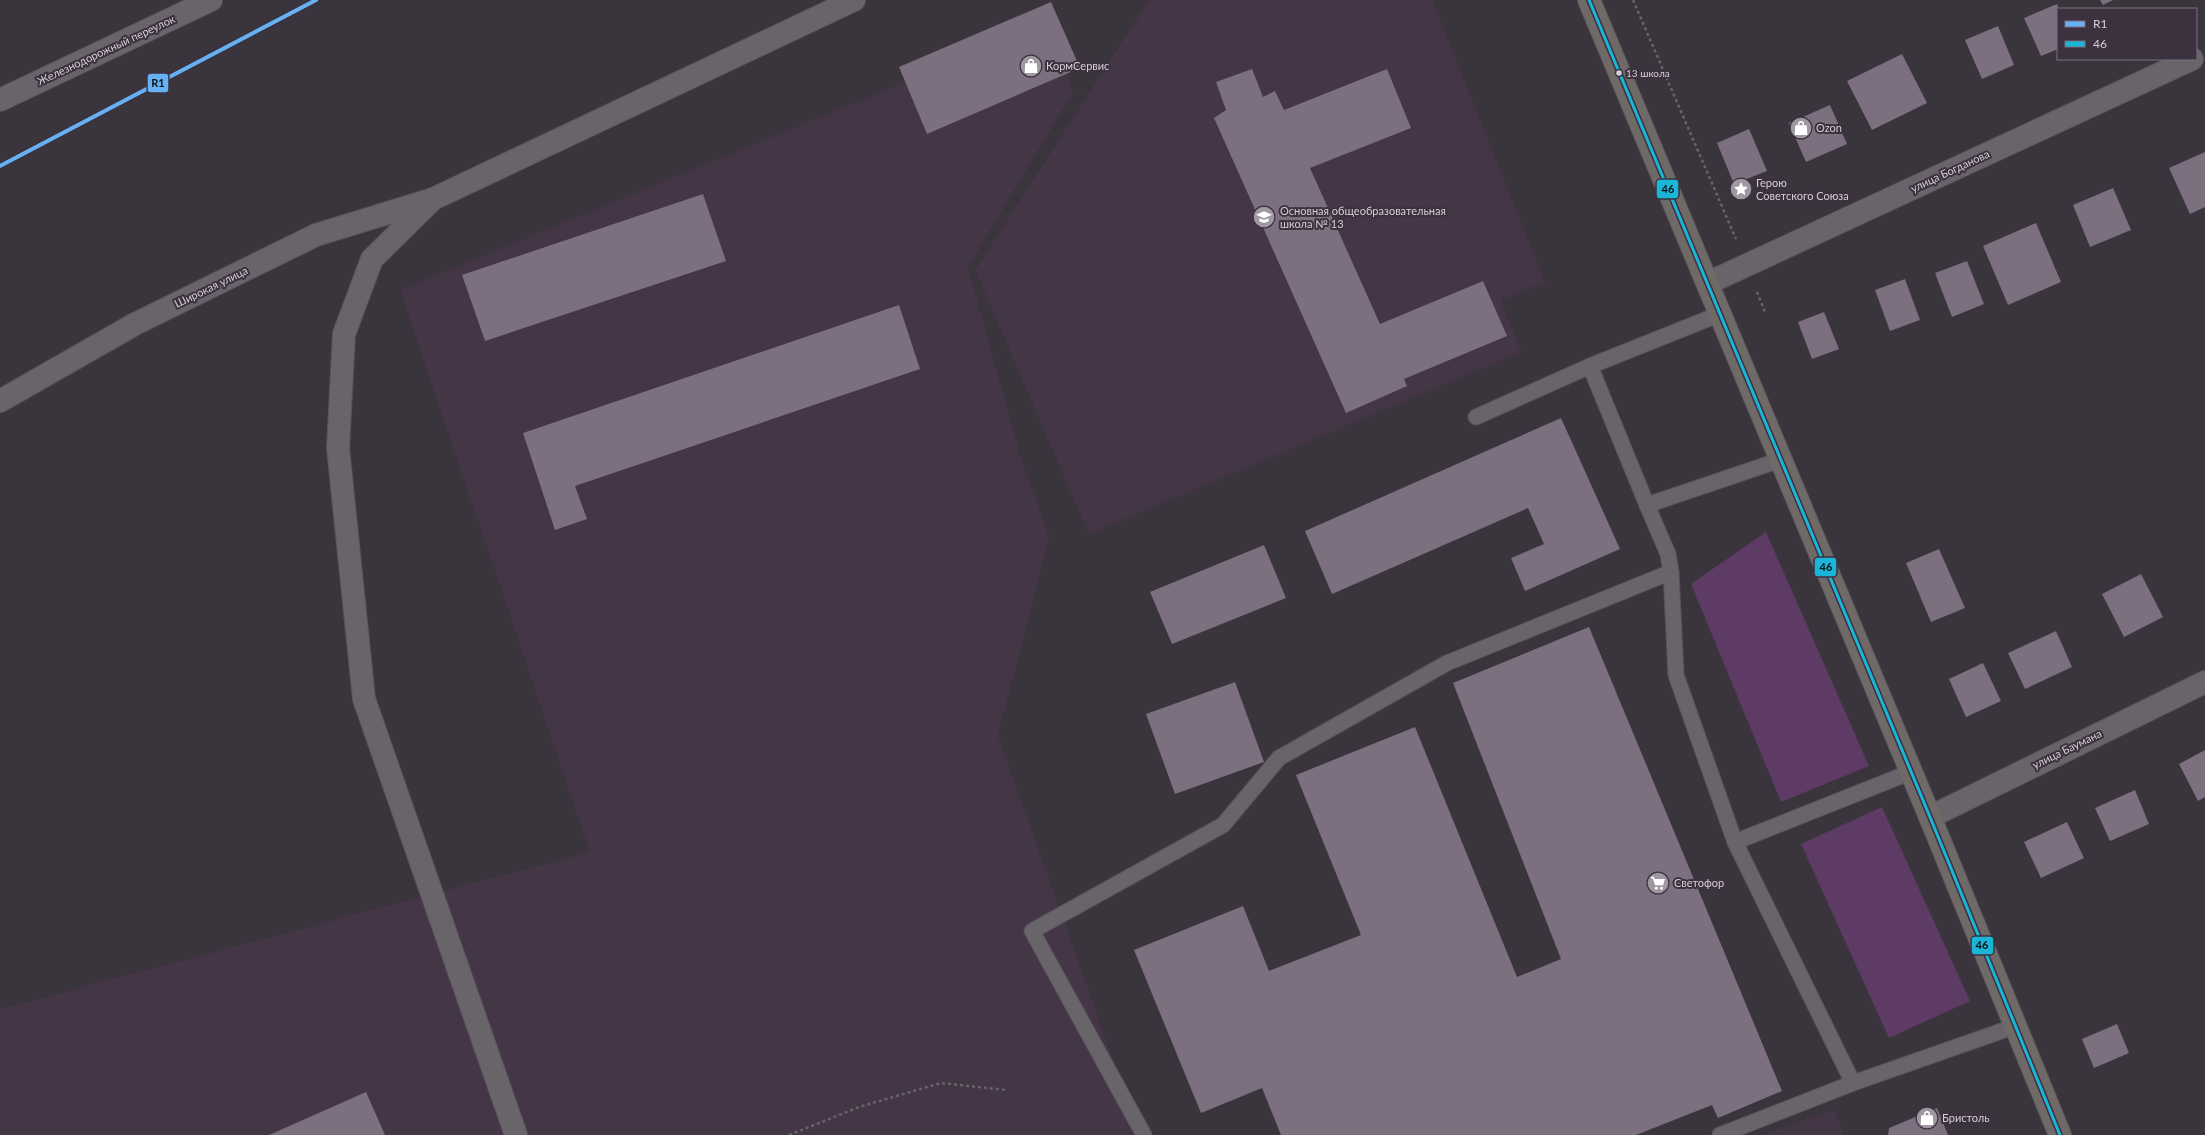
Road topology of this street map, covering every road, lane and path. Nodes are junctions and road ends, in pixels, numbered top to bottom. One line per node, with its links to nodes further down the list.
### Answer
1 (211, 0): 6 (street, Железнодорожный переулок)
2 (854, 0): 7 (street)
3 (1589, 0): 9 (main road)
4 (1633, 0): 8 (path)
5 (2190, 60): 8 (street, улица Богданова)
6 (0, 100)
7 (433, 199): 13 (street, Широкая улица); 25 (street)
8 (1747, 265): 9 (street, улица Богданова); 10 (path)
9 (1708, 283): 11 (main road)
10 (1765, 312)
11 (1720, 314): 12 (lane); 15 (main road)
12 (1590, 366): 14 (lane); 16 (lane)
13 (0, 401)
14 (1476, 417)
15 (1780, 460): 16 (lane); 19 (main road)
16 (1647, 505): 17 (lane)
17 (1671, 572): 21 (lane); 27 (lane)
18 (2205, 682): 20 (street, улица Баумана)
19 (1911, 772): 20 (main road); 21 (lane)
20 (1930, 817): 22 (main road)
21 (1734, 842): 23 (lane)
22 (2016, 1026): 23 (lane); 29 (main road)
23 (1853, 1083): 28 (lane)
24 (1006, 1090): 26 (path)
25 (516, 1135)
26 (789, 1135)
27 (1144, 1135)
28 (1720, 1135)
29 (2060, 1135)

